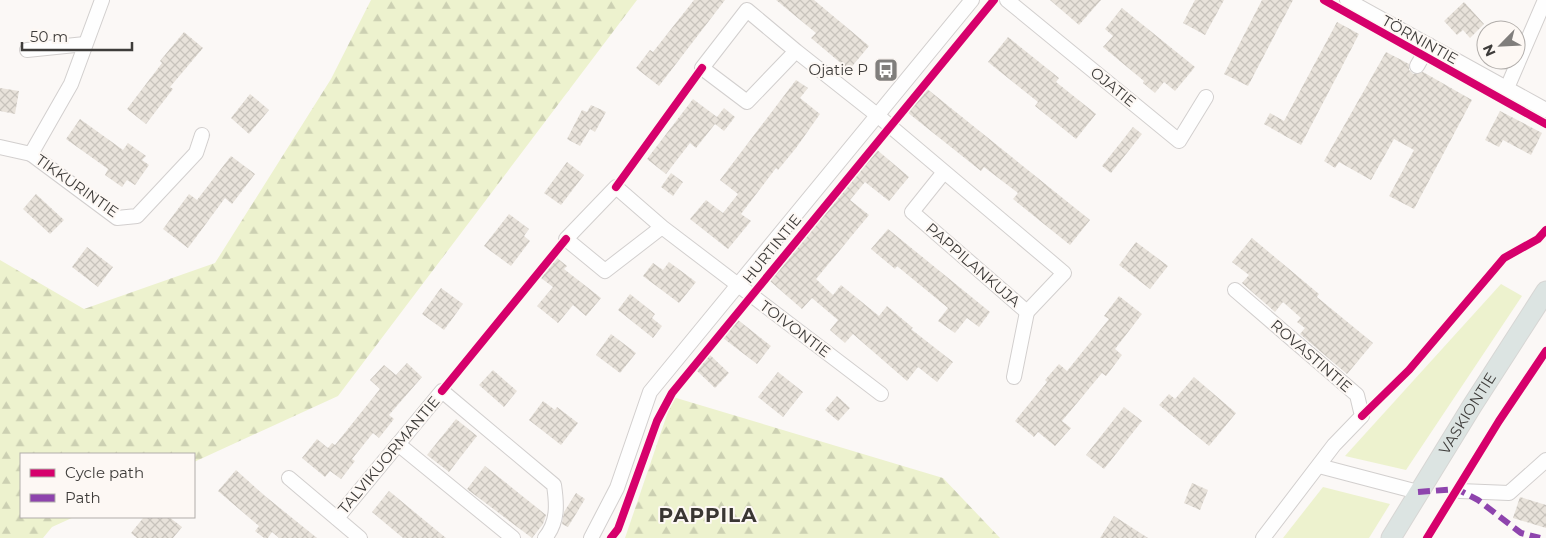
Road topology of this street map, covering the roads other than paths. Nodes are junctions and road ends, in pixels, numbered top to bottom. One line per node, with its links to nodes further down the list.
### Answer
1 (102, 0): 6 (street)
2 (972, 0): 14 (street, HURTINTIE)
3 (1007, 0): 12 (street, OJATIE)
4 (1347, 0): 7 (street, TÖRNINTIE)
5 (1545, 0): 11 (street)
6 (85, 44): 8 (street); 17 (street)
7 (1429, 46): 10 (street); 11 (street, TÖRNINTIE)
8 (27, 50)
9 (796, 51): 9 (street, PAPPILANKUJA); 14 (street, PAPPILANKUJA)
10 (1417, 66)
11 (1506, 88): 13 (street, TÖRNINTIE)
12 (1206, 97)
13 (1546, 110)
14 (877, 115): 18 (street, PAPPILANKUJA); 20 (street, HURTINTIE)
15 (202, 135): 17 (street, TIKKURINTIE)
16 (0, 147): 17 (street)
17 (32, 154)
18 (944, 172): 23 (street, PAPPILANKUJA); 23 (street, PAPPILANKUJA)
19 (662, 227): 19 (street, TOIVONTIE); 20 (street, TOIVONTIE)
20 (738, 285): 25 (street, TOIVONTIE); 36 (street, HURTINTIE)
21 (1234, 290): 28 (street, ROVASTINTIE)
22 (1546, 291): 31 (main road, VASKIONTIE)
23 (1027, 312): 24 (street)
24 (1014, 377)
25 (881, 394)
26 (398, 444): 32 (street, TALVIKUORMANTIE); 34 (street); 35 (street, TALVIKUORMANTIE)
27 (1546, 460): 30 (street)
28 (1319, 466): 31 (street); 37 (street)
29 (289, 478): 32 (street)
30 (1460, 491)
31 (1418, 492): 38 (main road, VASKIONTIE)
32 (336, 518): 33 (street)
33 (360, 538)
34 (513, 538)
35 (545, 538)
36 (591, 538)
37 (1262, 538)
38 (1391, 538)

